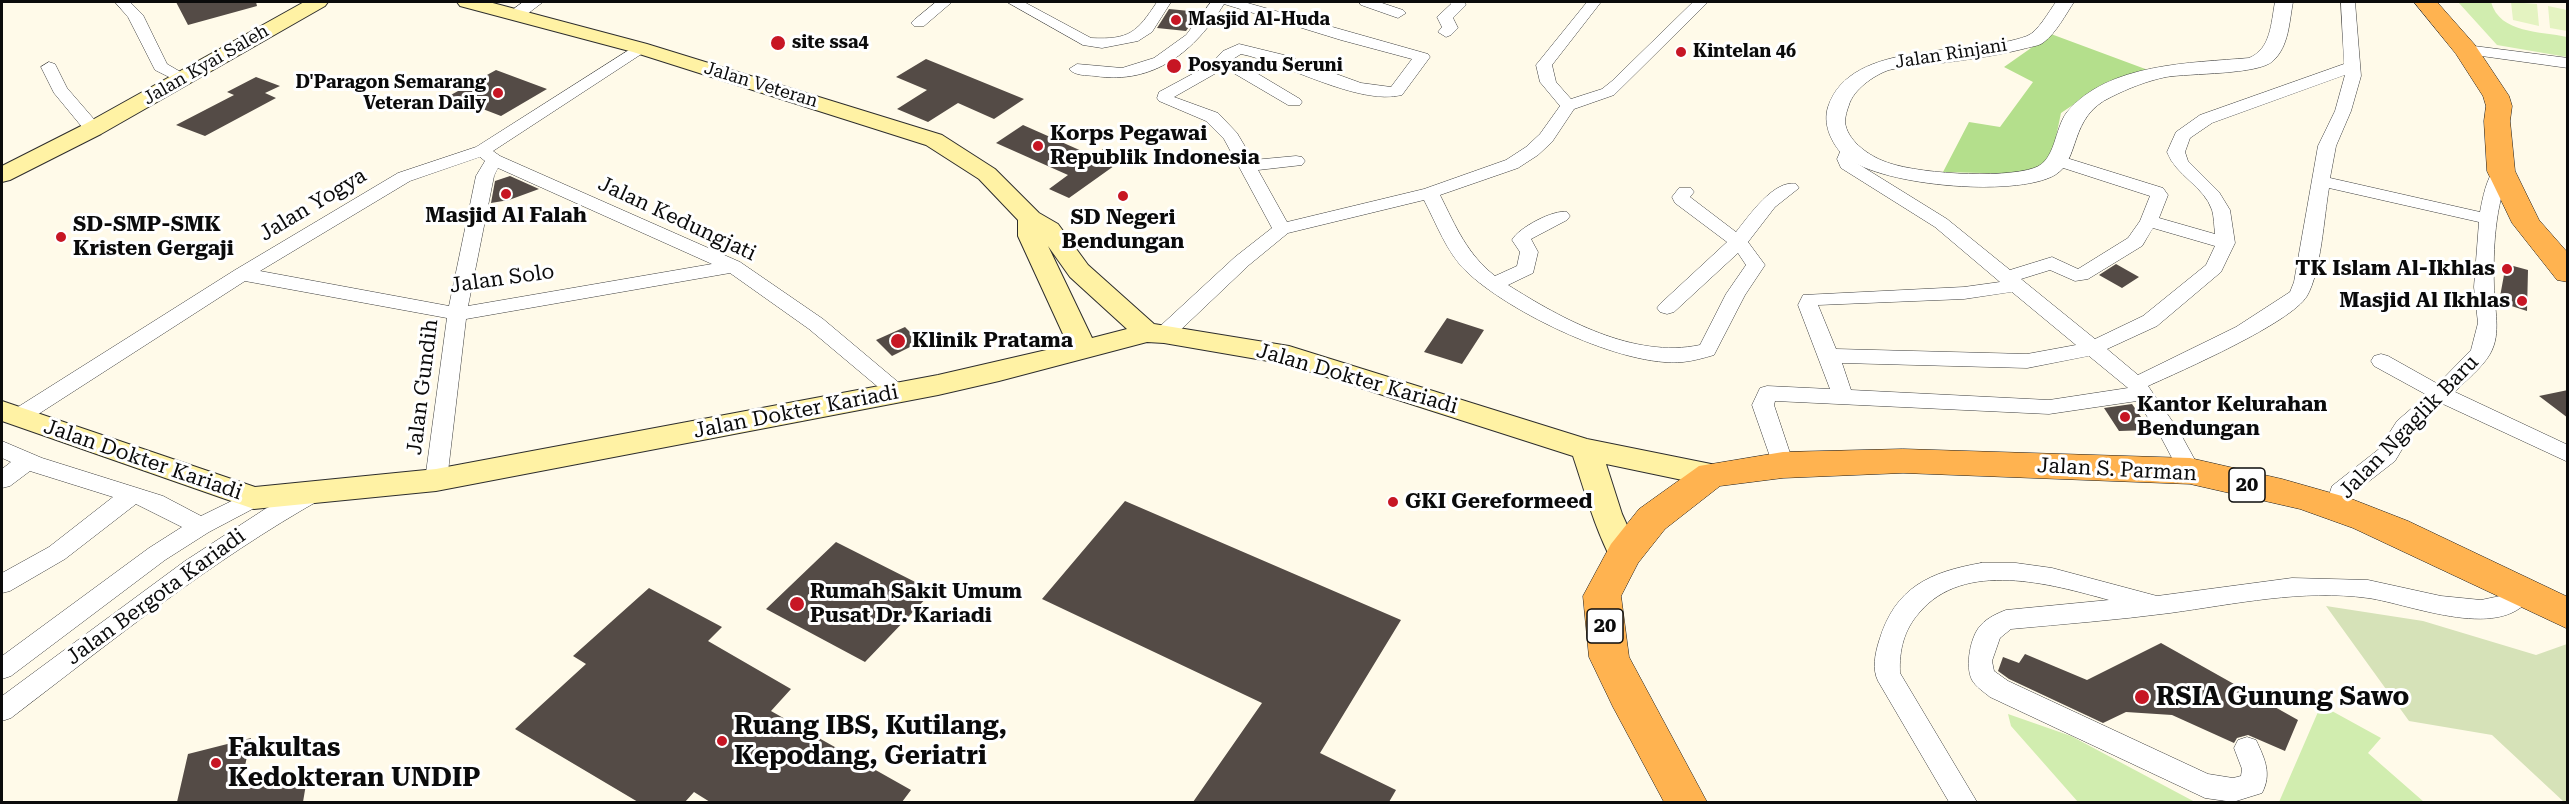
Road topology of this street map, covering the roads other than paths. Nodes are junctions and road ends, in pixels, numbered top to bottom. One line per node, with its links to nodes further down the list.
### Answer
1 (122, 2): 29 (street)
2 (318, 2): 29 (main road, Jalan Kyai Saleh)
3 (471, 2): 18 (main road, Jalan Veteran)
4 (534, 2): 18 (street)
5 (945, 2): 20 (street)
6 (1014, 2): 7 (street)
7 (1164, 2)
8 (1218, 2): 28 (street)
9 (1230, 2): 24 (street)
10 (1366, 2): 19 (street)
11 (1457, 2): 21 (street)
12 (1594, 2): 31 (street)
13 (1701, 2): 31 (street)
14 (2066, 2): 33 (street, Jalan Rinjani)
15 (2284, 2): 35 (street)
16 (2348, 2): 27 (street)
17 (2426, 2): 23 (highway)
18 (516, 14): 22 (main road, Jalan Veteran)
19 (1398, 14)
20 (919, 22)
21 (1446, 32)
22 (640, 48): 34 (street, Jalan Yogya); 45 (main road, Jalan Veteran)
23 (2466, 50): 25 (street); 38 (highway)
24 (1224, 61): 30 (street); 37 (street)
25 (2568, 63)
26 (49, 67): 32 (street)
27 (2352, 67): 40 (street); 50 (street)
28 (1077, 69)
29 (183, 78): 32 (main road, Jalan Kyai Saleh)
30 (1294, 102)
31 (1568, 106): 43 (street)
32 (93, 129): 39 (main road, Jalan Kyai Saleh)
33 (1849, 149): 35 (street, Jalan Rinjani); 54 (street)
34 (488, 156): 51 (street, Jalan Kedungjati); 53 (street, Jalan Yogya); 57 (street, Jalan Gundih)
35 (2057, 159): 47 (street)
36 (1296, 161): 37 (street)
37 (1248, 166): 48 (street)
38 (2501, 171): 46 (street, Jalan Ngaglik Baru); 52 (highway)
39 (2, 175)
40 (2320, 182): 46 (street); 63 (street)
41 (1790, 188): 49 (street)
42 (1685, 192): 49 (street)
43 (1430, 193): 48 (street); 55 (street)
44 (1561, 216): 55 (street)
45 (1030, 218): 58 (main road, Jalan Veteran); 59 (main road)
46 (2488, 219): 65 (street, Jalan Ngaglik Baru)
47 (2149, 220): 50 (street); 54 (street)
48 (1282, 229): 58 (street)
49 (1737, 243): 55 (street); 56 (street)
50 (2226, 243): 60 (street)
51 (733, 266): 57 (street, Jalan Solo); 64 (street, Jalan Kedungjati)
52 (2568, 273)
53 (242, 274): 57 (street, Jalan Solo); 67 (street, Jalan Yogya)
54 (2013, 281): 60 (street); 61 (street)
55 (1494, 284)
56 (1667, 308)
57 (457, 314): 76 (street, Jalan Gundih)
58 (1156, 334): 59 (main road, Jalan Dokter Kariadi); 69 (main road, Jalan Dokter Kariadi)
59 (1083, 348): 64 (main road, Jalan Dokter Kariadi)
60 (2093, 348): 61 (street); 63 (street)
61 (1830, 356): 66 (street)
62 (2381, 361): 65 (street)
63 (2140, 389): 66 (street); 73 (street)
64 (897, 392): 76 (main road, Jalan Dokter Kariadi)
65 (2441, 394): 70 (street); 80 (street, Jalan Ngaglik Baru)
66 (1843, 396): 72 (street)
67 (10, 414): 79 (main road, Jalan Dokter Kariadi)
68 (2, 449): 71 (street)
69 (1586, 449): 74 (main road, Jalan Dokter Kariadi); 82 (main road)
70 (2568, 454)
71 (28, 461): 75 (street); 78 (street)
72 (1783, 465): 73 (highway, Jalan S. Parman / 20); 74 (highway, Jalan S. Parman / 20)
73 (2190, 471): 80 (highway, Jalan S. Parman / 20)
74 (1711, 475): 82 (highway, 20)
75 (2, 480)
76 (436, 480): 77 (main road, Jalan Dokter Kariadi)
77 (315, 492): 79 (main road, Jalan Dokter Kariadi); 88 (street, Jalan Bergota Kariadi)
78 (132, 495): 81 (street); 83 (street)
79 (254, 498): 81 (street)
80 (2336, 507): 84 (highway, Jalan S. Parman / 20)
81 (201, 526): 87 (street)
82 (1624, 554): 90 (highway, 20)
83 (2, 584)
84 (2522, 592): 85 (street); 86 (highway, Jalan S. Parman / 20)
85 (2157, 605): 89 (street); 91 (street)
86 (2568, 614)
87 (2, 669)
88 (2, 710)
89 (2247, 748)
90 (1686, 802)
91 (1964, 802)

